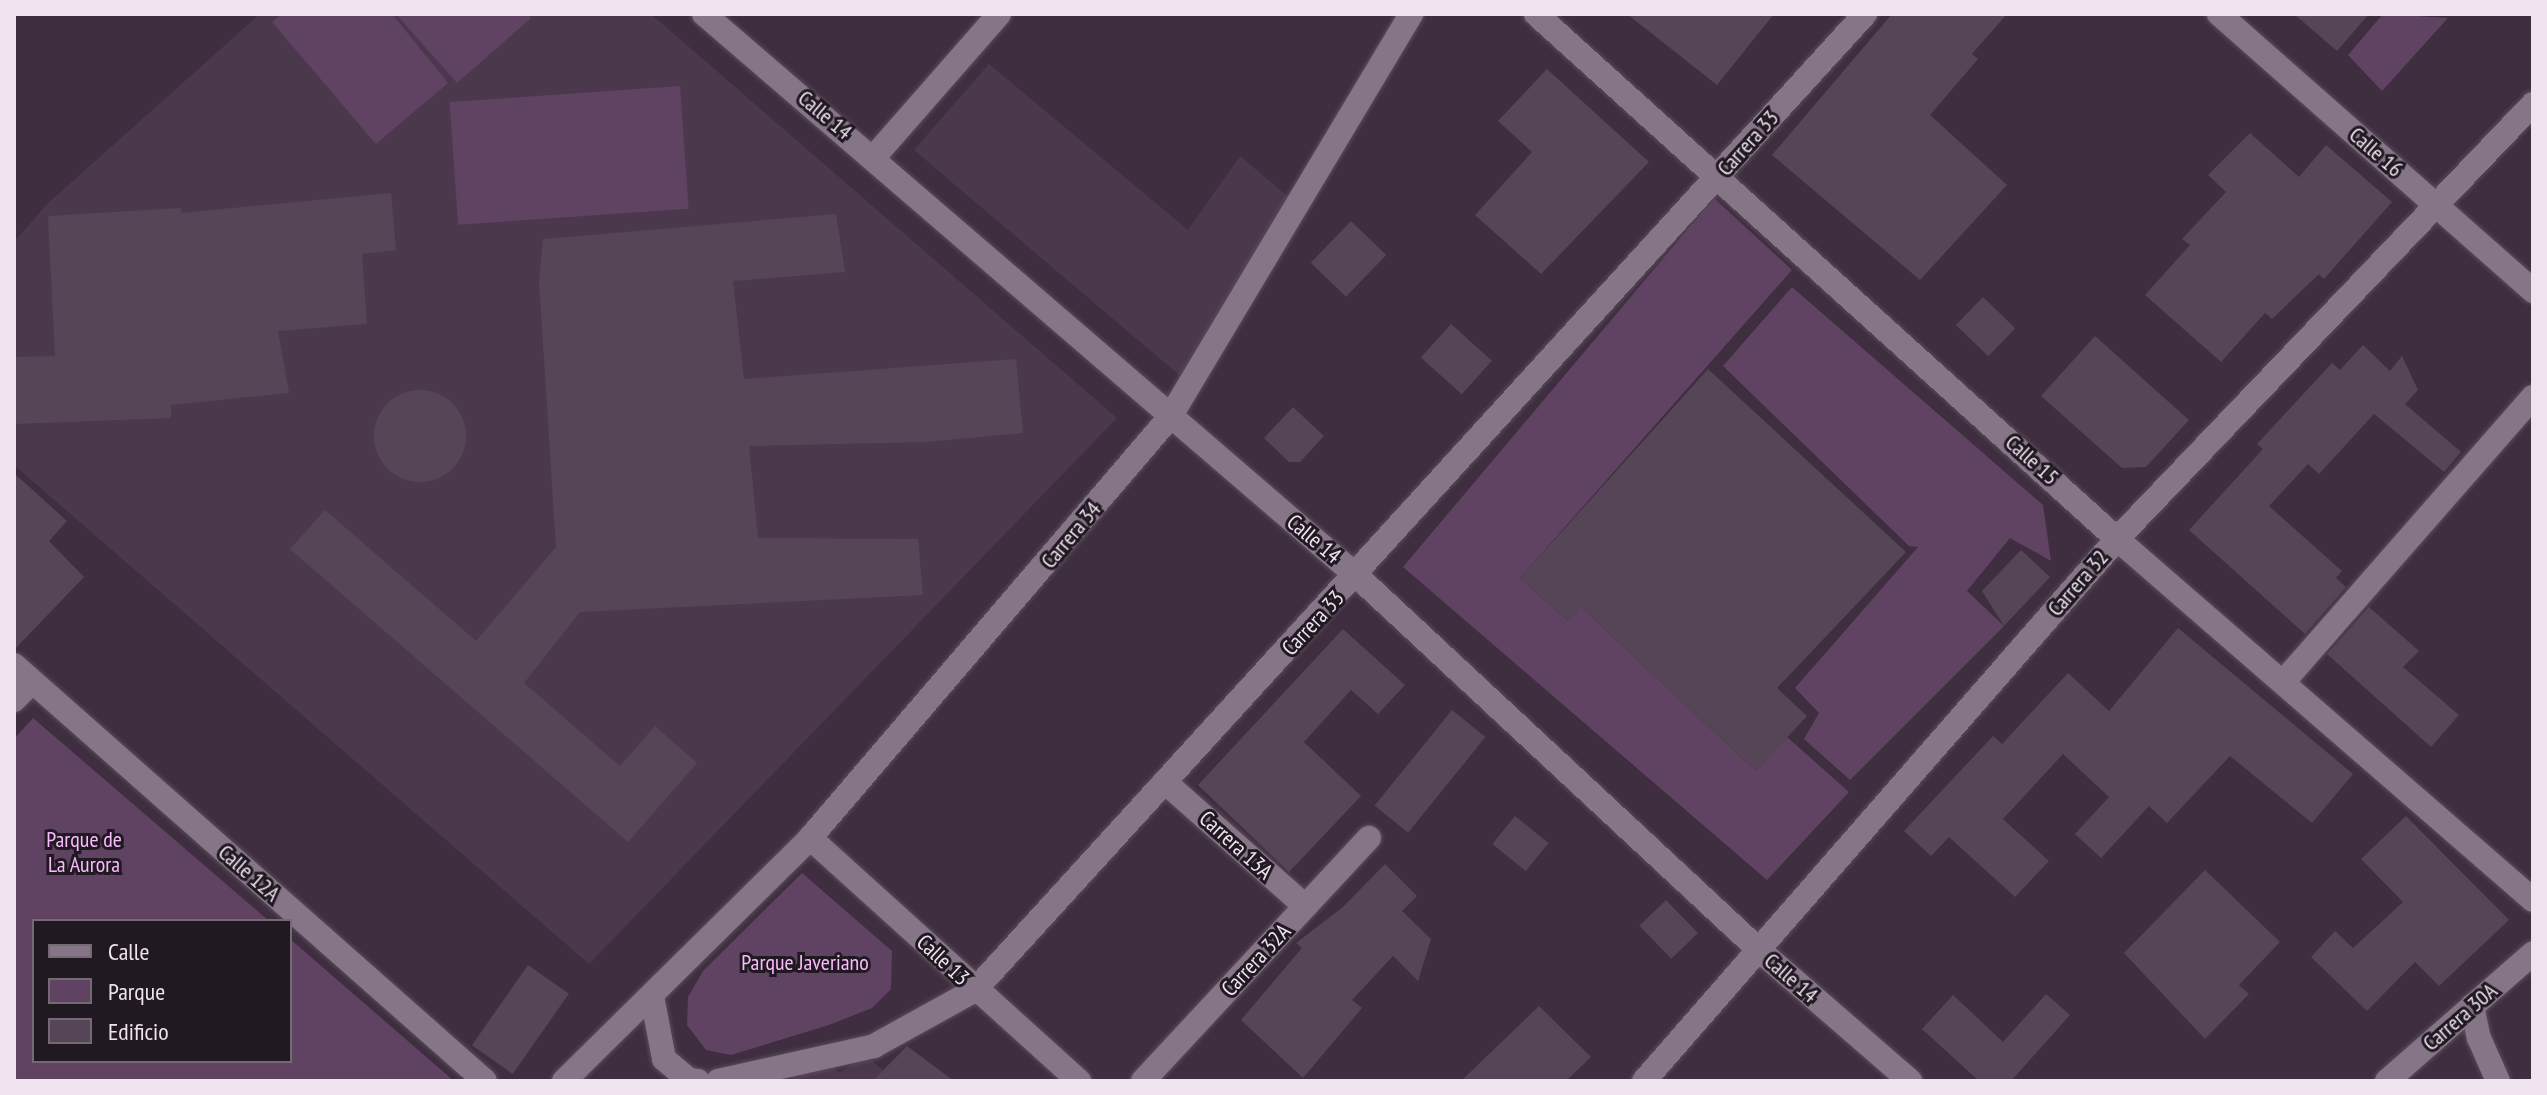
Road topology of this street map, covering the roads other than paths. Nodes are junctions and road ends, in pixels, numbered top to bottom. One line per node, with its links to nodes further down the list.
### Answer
1 (704, 14): 8 (street, Calle 14)
2 (999, 14): 8 (street)
3 (1411, 14): 13 (street, Carrera 34)
4 (1536, 14): 9 (street, Calle 15)
5 (1865, 14): 9 (street, Carrera 33)
6 (2219, 14): 10 (street, Calle 16)
7 (2533, 104): 10 (street, Carrera 32)
8 (874, 157): 13 (street, Calle 14)
9 (1719, 175): 14 (street, Calle 15); 15 (street, Carrera 33)
10 (2436, 205): 11 (street, Calle 16); 14 (street, Carrera 32)
11 (2533, 291)
12 (2533, 397): 17 (street)
13 (1170, 417): 15 (street, Calle 14); 21 (street, Carrera 34)
14 (2117, 539): 17 (street, Calle 15); 25 (street, Carrera 32)
15 (1357, 576): 20 (street, Carrera 33); 25 (street, Calle 14)
16 (14, 665): 18 (street, Calle 12A)
17 (2285, 680): 23 (street, Calle 15)
18 (32, 682): 19 (street); 30 (street, Calle 12A)
19 (14, 700)
20 (1166, 783): 24 (street, Carrera 13A); 27 (street, Carrera 33)
21 (810, 838): 27 (street, Calle 13); 28 (street, Carrera 34)
22 (1369, 838): 24 (street, Carrera 32A)
23 (2533, 900)
24 (1305, 906): 35 (street, Carrera 32A)
25 (1759, 950): 36 (street, Carrera 32); 37 (street, Calle 14)
26 (2533, 953): 29 (street, Carrera 30A)
27 (975, 990): 33 (street, Carrera 33); 34 (street, Calle 13)
28 (652, 996): 31 (street, Carrera 34); 32 (street)
29 (2472, 1006): 38 (street, Carrera 30A); 39 (street)
30 (485, 1081)
31 (564, 1081)
32 (698, 1081)
33 (718, 1081)
34 (1079, 1081)
35 (1143, 1081)
36 (1644, 1081)
37 (1910, 1081)
38 (2387, 1081)
39 (2498, 1081)

